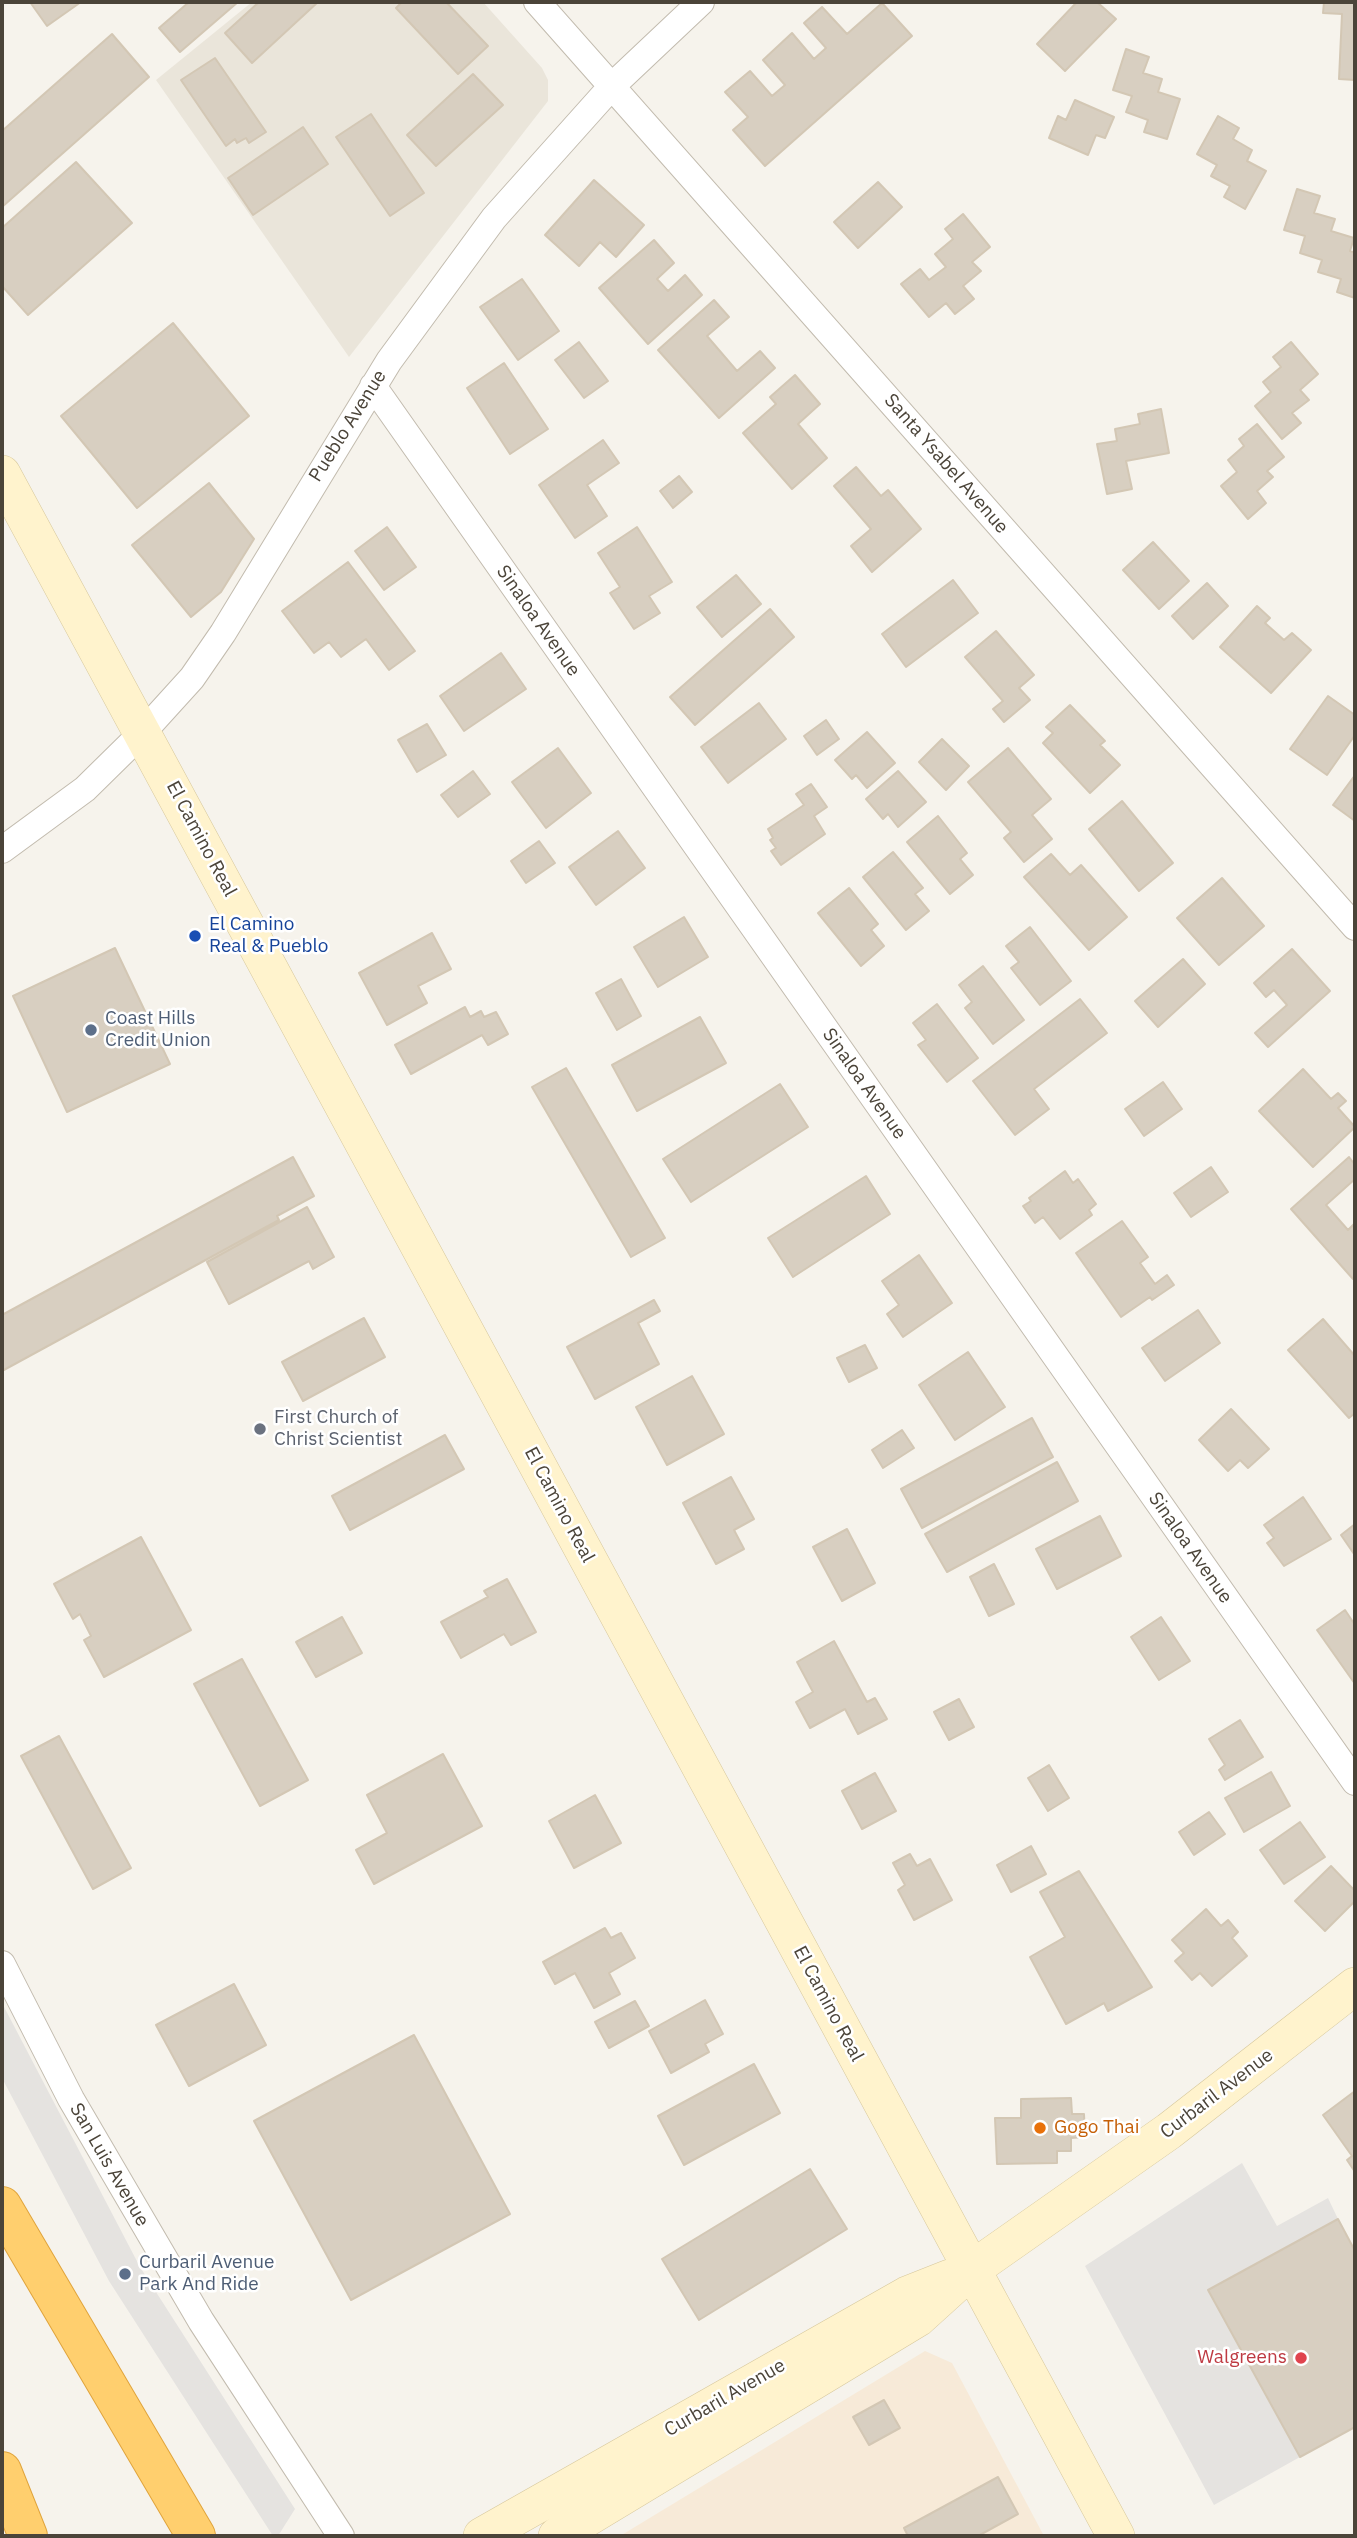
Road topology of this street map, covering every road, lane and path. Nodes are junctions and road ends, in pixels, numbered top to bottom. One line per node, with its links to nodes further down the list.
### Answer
1 (537, 2): 3 (street, Santa Ysabel Avenue)
2 (701, 2): 3 (street, Pueblo Avenue)
3 (612, 86): 4 (street, Pueblo Avenue); 8 (street, Santa Ysabel Avenue)
4 (373, 386): 6 (street, Pueblo Avenue); 9 (street, Sinaloa Avenue)
5 (2, 474): 6 (main road, El Camino Real)
6 (143, 732): 7 (street, Pueblo Avenue); 13 (main road, El Camino Real)
7 (2, 850)
8 (1355, 927)
9 (1355, 1782)
10 (2, 1964): 17 (street, San Luis Avenue)
11 (1355, 1986): 13 (main road, Curbaril Avenue)
12 (2, 2206): 16 (highway)
13 (971, 2270): 18 (main road, Curbaril Avenue); 19 (main road, Curbaril Avenue); 20 (main road, El Camino Real)
14 (2, 2471): 15 (highway)
15 (28, 2536)
16 (196, 2536)
17 (341, 2536)
18 (482, 2536)
19 (557, 2536)
20 (1116, 2536)

